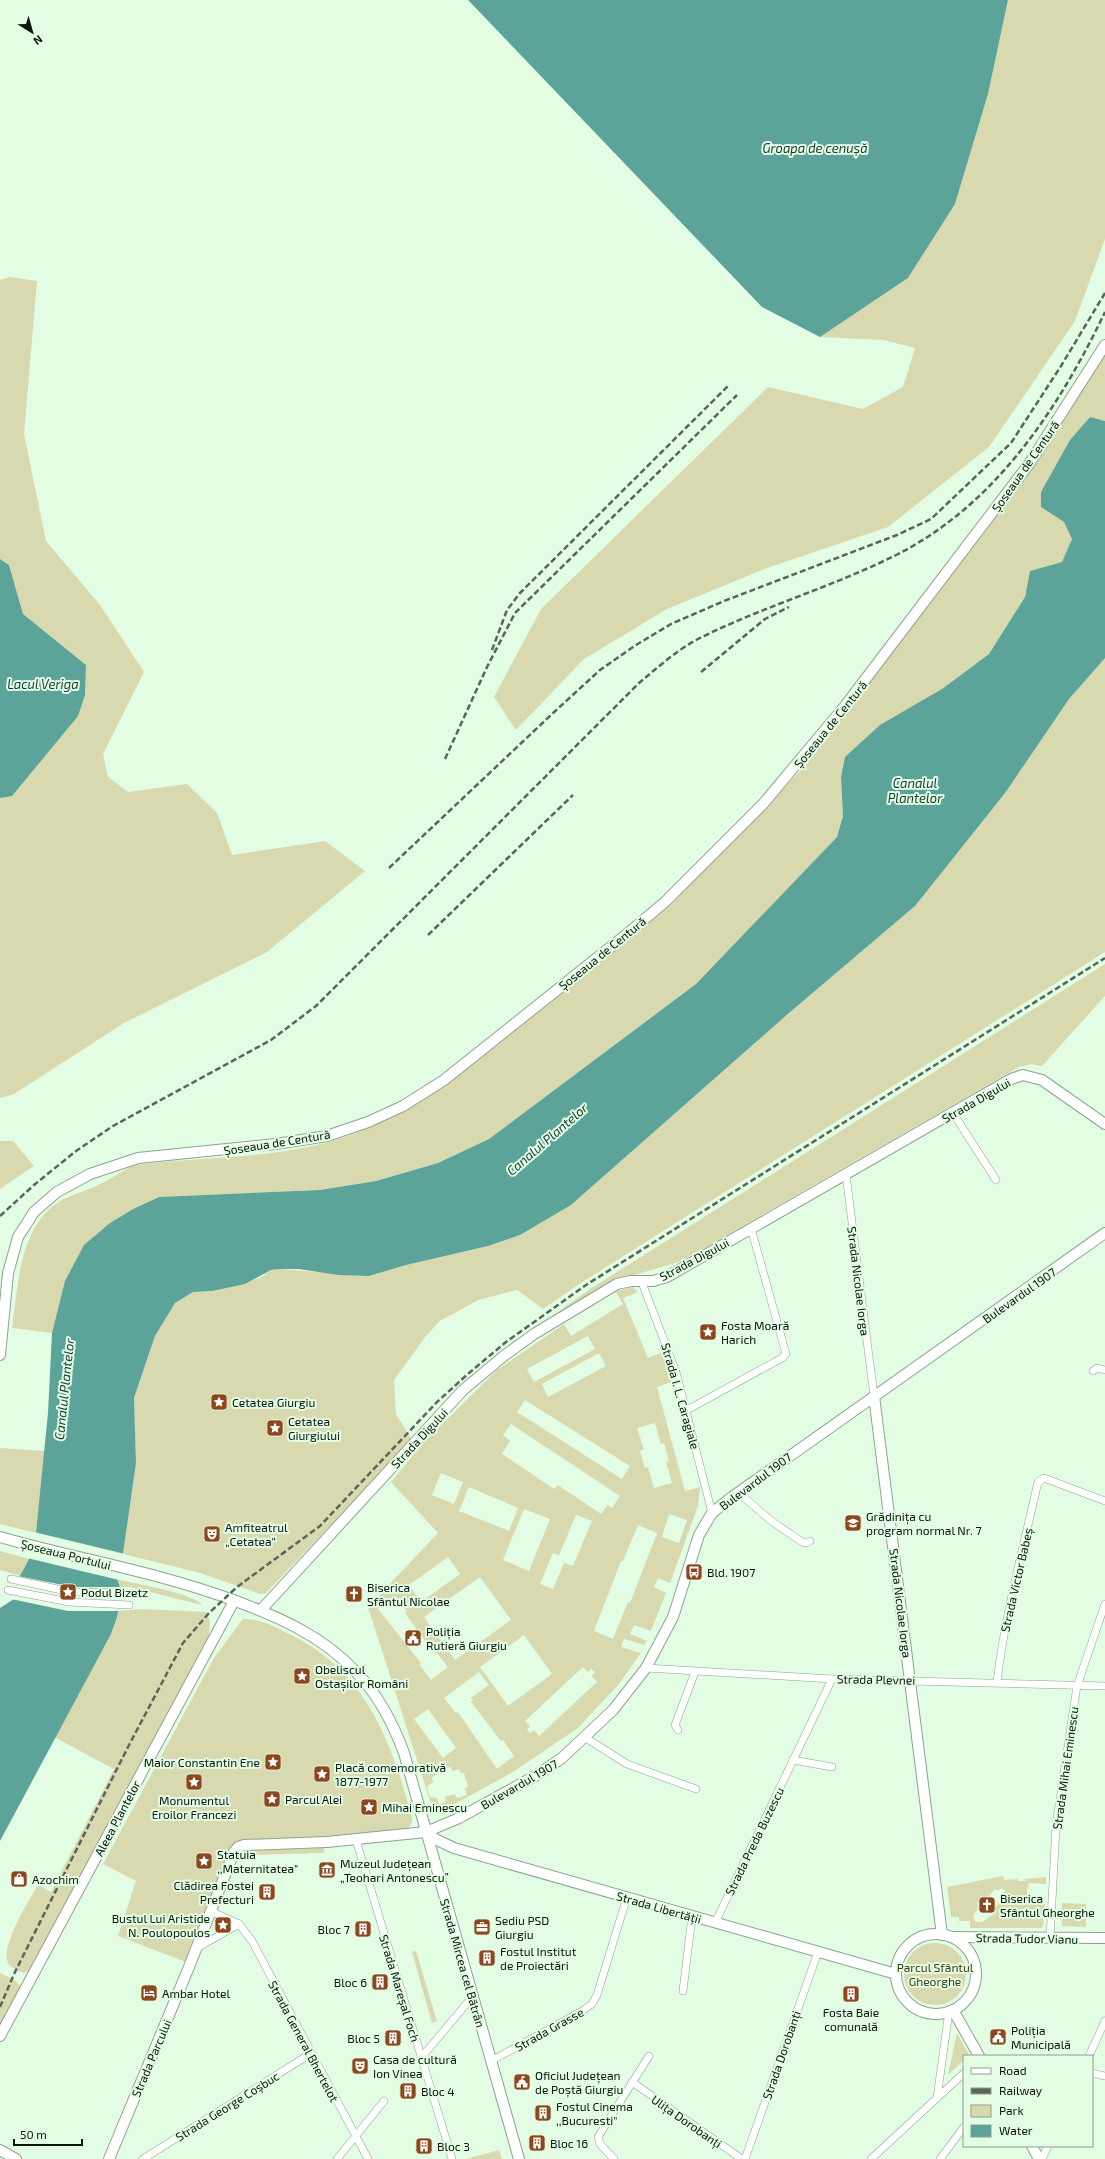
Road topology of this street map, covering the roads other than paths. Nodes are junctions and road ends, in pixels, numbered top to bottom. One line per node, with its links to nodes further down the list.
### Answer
1 (1105, 345): 9 (main road, Șoseaua de Centură)
2 (953, 1113): 3 (main road, Strada Digului); 4 (main road, Strada Digului); 5 (street)
3 (1105, 1124)
4 (846, 1175): 6 (main road, Strada Digului); 12 (street, Strada Nicolae Iorga)
5 (996, 1180)
6 (751, 1228): 8 (main road, Strada Digului); 13 (street)
7 (1105, 1234): 12 (main road, Bulevardul 1907)
8 (641, 1280): 13 (street, Strada I. L. Caragiale); 26 (main road, Strada Digului)
9 (0, 1355)
10 (1105, 1370): 11 (street)
11 (1093, 1371)
12 (874, 1396): 14 (main road, Bulevardul 1907); 30 (main road, Strada Nicolae Iorga)
13 (687, 1410): 16 (street, Strada I. L. Caragiale)
14 (738, 1492): 16 (main road, Bulevardul 1907); 18 (street)
15 (1105, 1501): 31 (street, Strada Victor Babeș)
16 (712, 1513): 27 (main road, Bulevardul 1907)
17 (0, 1537): 19 (main road, Șoseaua Portului)
18 (810, 1541)
19 (132, 1570): 23 (main road, Strada Mircea cel Bătrân)
20 (11, 1579): 22 (street)
21 (8, 1590): 25 (street)
22 (129, 1594)
23 (234, 1600): 26 (main road, Strada Mircea cel Bătrân); 56 (main road, Aleea Plantelor)
24 (1105, 1604): 32 (street, Strada Mihai Eminescu)
25 (129, 1605)
26 (260, 1610): 39 (main road, Strada Mircea cel Bătrân)
27 (646, 1668): 28 (street, Strada Plevnei); 35 (main road, Bulevardul 1907)
28 (695, 1672): 29 (street, Strada Plevnei); 34 (street)
29 (832, 1679): 30 (street, Strada Plevnei); 36 (street, Strada Preda Buzescu)
30 (910, 1680): 31 (street, Strada Plevnei); 46 (main road, Strada Nicolae Iorga)
31 (997, 1682): 32 (street, Strada Plevnei)
32 (1077, 1686): 33 (street, Strada Plevnei); 47 (street, Strada Mihai Eminescu)
33 (1105, 1686)
34 (678, 1730)
35 (586, 1738): 38 (street); 39 (main road, Bulevardul 1907)
36 (793, 1760): 37 (street); 44 (street, Strada Preda Buzescu)
37 (832, 1767)
38 (696, 1789)
39 (426, 1832): 40 (main road, Bulevardul 1907); 41 (main road, Strada Libertății); 53 (main road, Strada Mircea cel Bătrân)
40 (356, 1840): 42 (main road, Strada Parcului); 61 (street, Strada Mareșal Foch)
41 (627, 1897): 43 (main road, Strada Libertății); 62 (street, Strada Grasse)
42 (210, 1912): 45 (street, Strada General Bhertelot); 49 (main road, Strada Parcului)
43 (692, 1916): 44 (main road, Strada Libertății); 52 (street)
44 (715, 1923): 50 (main road, Strada Libertății)
45 (238, 1924): 49 (street); 57 (street, Strada General Bhertelot)
46 (946, 1936): 47 (main road, Strada Tudor Vianu); 51 (main road); 54 (main road)
47 (1050, 1938): 48 (main road, Strada Tudor Vianu)
48 (1105, 1938)
49 (196, 1948): 75 (main road, Strada Parcului)
50 (818, 1952): 51 (main road, Strada Libertății); 82 (street, Strada Dorobanți)
51 (896, 1974): 54 (main road)
52 (683, 1991)
53 (472, 1996): 61 (street); 62 (main road, Strada Mircea cel Bătrân)
54 (951, 2011): 58 (main road); 67 (street)
55 (1105, 2021): 59 (street)
56 (0, 2036)
57 (310, 2054): 70 (street, Strada General Bhertelot); 76 (street, Strada George Coșbuc)
58 (978, 2055)
59 (1089, 2055)
60 (649, 2056): 66 (street)
61 (421, 2058): 79 (street, Strada Mareșal Foch)
62 (491, 2060): 80 (main road, Strada Mircea cel Bătrân)
63 (1093, 2073): 65 (street)
64 (963, 2074): 67 (street)
65 (1105, 2076)
66 (632, 2082): 81 (street); 82 (street, Ulița Dorobanți)
67 (937, 2098): 83 (street)
68 (384, 2101): 70 (street)
69 (963, 2128): 84 (street)
70 (355, 2137): 77 (street); 78 (street, Strada General Bhertelot)
71 (1033, 2147): 85 (main road)
72 (1047, 2147): 85 (street)
73 (0, 2150): 74 (main road)
74 (16, 2159)
75 (109, 2159)
76 (143, 2159)
77 (337, 2159)
78 (368, 2159)
79 (452, 2159)
80 (519, 2159)
81 (614, 2159)
82 (743, 2159)
83 (871, 2159)
84 (940, 2159)
85 (1040, 2159)

